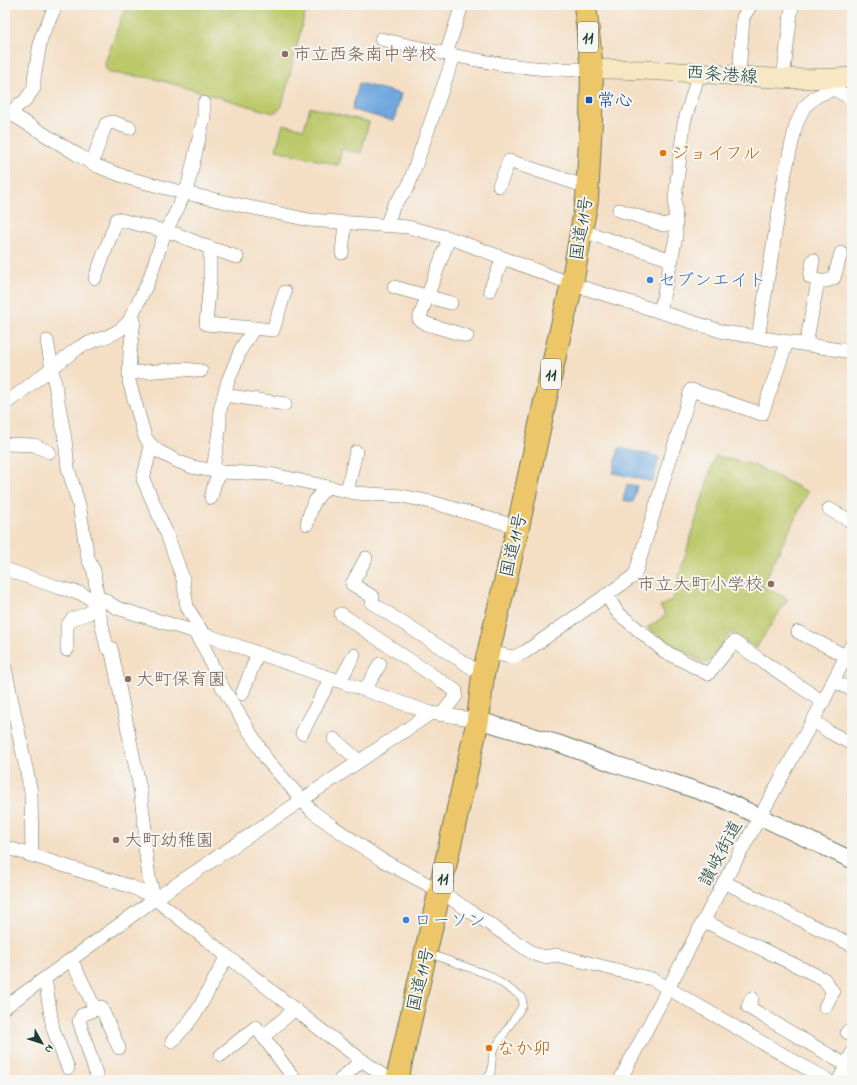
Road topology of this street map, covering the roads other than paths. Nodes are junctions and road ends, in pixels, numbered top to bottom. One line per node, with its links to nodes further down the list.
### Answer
1 (56, 5): 16 (street)
2 (462, 5): 7 (street)
3 (585, 5): 8 (highway, 国道11号 / 11)
4 (751, 5): 10 (street)
5 (792, 5): 12 (street)
6 (381, 39): 7 (street)
7 (450, 55): 8 (street); 25 (street)
8 (592, 69): 9 (main road, 西条港線); 20 (highway, 国道11号 / 11)
9 (699, 73): 10 (main road, 西条港線); 23 (street)
10 (739, 75): 12 (main road, 西条港線)
11 (852, 77): 13 (main road, 西条港線)
12 (783, 79): 13 (main road, 西条港線)
13 (833, 84): 14 (street); 48 (street)
14 (852, 99)
15 (204, 103): 21 (street)
16 (8, 111): 18 (street)
17 (130, 128): 18 (street)
18 (92, 163): 21 (street)
19 (499, 186): 20 (street)
20 (588, 187): 26 (highway, 国道11号 / 11)
21 (185, 193): 24 (street); 27 (street)
22 (619, 210): 23 (street)
23 (676, 221): 34 (street)
24 (345, 222): 25 (street); 30 (street)
25 (386, 226): 28 (street)
26 (582, 231): 34 (street); 38 (highway, 国道11号 / 11)
27 (165, 232): 29 (street); 36 (street); 45 (street)
28 (450, 238): 33 (street); 42 (street)
29 (210, 248): 32 (street); 46 (street)
30 (342, 253)
31 (841, 253): 37 (street)
32 (237, 257)
33 (503, 258): 38 (street); 40 (street)
34 (672, 260): 44 (street)
35 (813, 260): 37 (street)
36 (95, 278)
37 (818, 281): 51 (street)
38 (572, 284): 44 (street); 70 (highway, 国道11号 / 11)
39 (394, 287): 42 (street)
40 (490, 290)
41 (285, 292): 46 (street)
42 (428, 296): 43 (street); 47 (street)
43 (451, 303)
44 (660, 312): 48 (street)
45 (132, 314): 53 (street); 55 (street)
46 (254, 328): 56 (street)
47 (467, 336)
48 (758, 338): 50 (street)
49 (47, 341): 53 (street)
50 (787, 342): 51 (street); 73 (street)
51 (806, 344): 52 (street)
52 (852, 352)
53 (52, 368): 57 (street); 74 (street)
54 (201, 371): 55 (street)
55 (129, 372): 60 (street)
56 (224, 395): 58 (street); 63 (street)
57 (5, 404)
58 (285, 404)
59 (5, 444): 61 (street)
60 (150, 444): 63 (street); 77 (street)
61 (49, 452)
62 (356, 452): 65 (street)
63 (217, 471): 64 (street); 66 (street)
64 (327, 487): 65 (street); 69 (street)
65 (346, 491): 70 (street)
66 (211, 498)
67 (830, 509): 68 (street)
68 (852, 522)
69 (306, 524)
70 (518, 527): 81 (highway, 国道11号 / 11)
71 (366, 558): 86 (street)
72 (5, 569): 74 (street)
73 (606, 596): 81 (street); 92 (street)
74 (95, 600): 77 (street); 79 (street); 107 (street)
75 (341, 614): 93 (street)
76 (798, 632): 83 (street)
77 (199, 633): 80 (street); 100 (street)
78 (852, 644): 83 (street, 讃岐街道)
79 (67, 650)
80 (258, 653): 87 (street); 91 (street)
81 (489, 653): 86 (highway, 国道11号 / 11)
82 (354, 655): 87 (street)
83 (846, 656): 88 (street, 讃岐街道)
84 (380, 664): 89 (street)
85 (5, 668): 103 (street)
86 (483, 675): 94 (highway, 国道11号 / 11)
87 (335, 680): 89 (street); 96 (street)
88 (834, 681): 90 (street); 92 (street, 讃岐街道)
89 (365, 690): 93 (street)
90 (852, 690)
91 (242, 694)
92 (822, 702): 95 (street, 讃岐街道)
93 (436, 713): 94 (street); 99 (street)
94 (478, 720): 101 (street); 106 (highway, 国道11号 / 11)
95 (813, 720): 98 (street); 101 (street, 讃岐街道)
96 (302, 733)
97 (334, 738): 99 (street)
98 (852, 744)
99 (359, 761): 100 (street)
100 (302, 800): 106 (street); 107 (street)
101 (760, 816): 104 (street); 105 (street, 讃岐街道)
102 (5, 847): 103 (street)
103 (32, 855): 107 (street)
104 (852, 860)
105 (724, 882): 108 (street, 讃岐街道); 109 (street)
106 (440, 891): 110 (highway, 国道11号 / 11); 114 (street)
107 (155, 899): 111 (street); 112 (street)
108 (704, 921): 114 (street, 讃岐街道); 117 (street)
109 (852, 945)
110 (426, 952): 131 (highway, 国道11号 / 11); 132 (lane)
111 (227, 956): 119 (street); 121 (street)
112 (71, 960): 113 (street); 118 (street)
113 (45, 979): 116 (street); 126 (street)
114 (668, 988): 133 (street, 讃岐街道); 134 (street)
115 (752, 998): 124 (street)
116 (5, 1007)
117 (825, 1007)
118 (95, 1009): 122 (street); 127 (street)
119 (295, 1009): 120 (street); 125 (street)
120 (263, 1037): 123 (street); 128 (street)
121 (172, 1041)
122 (119, 1048)
123 (221, 1055)
124 (849, 1059): 135 (street)
125 (362, 1060): 129 (street); 130 (street)
126 (68, 1068)
127 (98, 1080)
128 (295, 1080)
129 (340, 1080)
130 (389, 1080)
131 (398, 1080)
132 (485, 1080)
133 (620, 1080)
134 (827, 1080)
135 (839, 1080)

